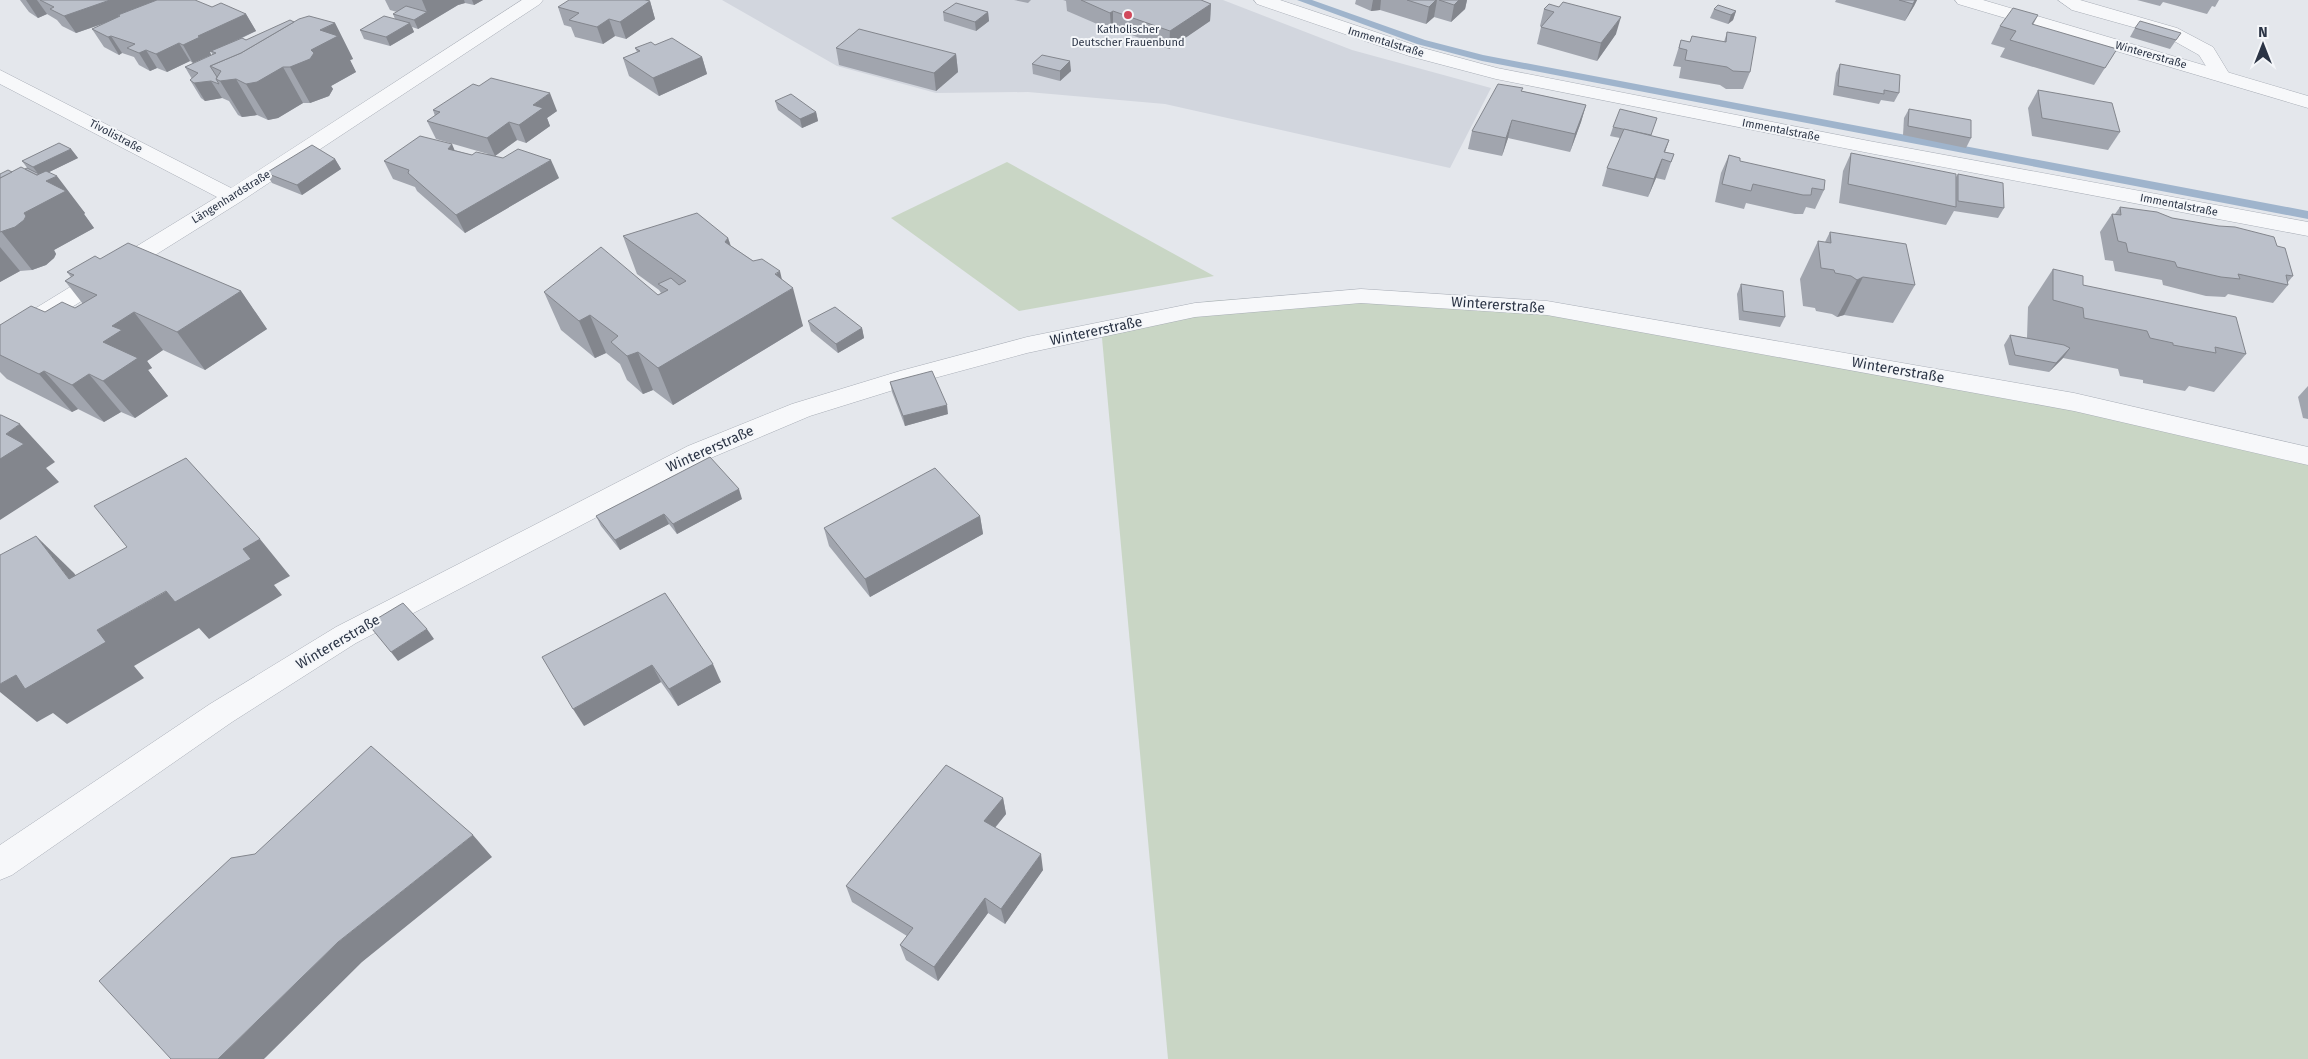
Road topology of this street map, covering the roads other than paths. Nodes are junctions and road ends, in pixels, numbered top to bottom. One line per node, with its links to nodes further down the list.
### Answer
1 (534, 0): 8 (street, Längenhardstraße)
2 (1263, 0): 9 (street, Immentalstraße)
3 (1964, 0): 5 (street, Wintererstraße)
4 (2067, 0): 5 (street)
5 (2221, 75): 7 (street, Wintererstraße)
6 (0, 76): 8 (street, Tivolistraße)
7 (2308, 102)
8 (232, 197): 10 (street, Längenhardstraße)
9 (2308, 229)
10 (0, 341)
11 (2308, 456): 12 (street, Wintererstraße)
12 (0, 864)

